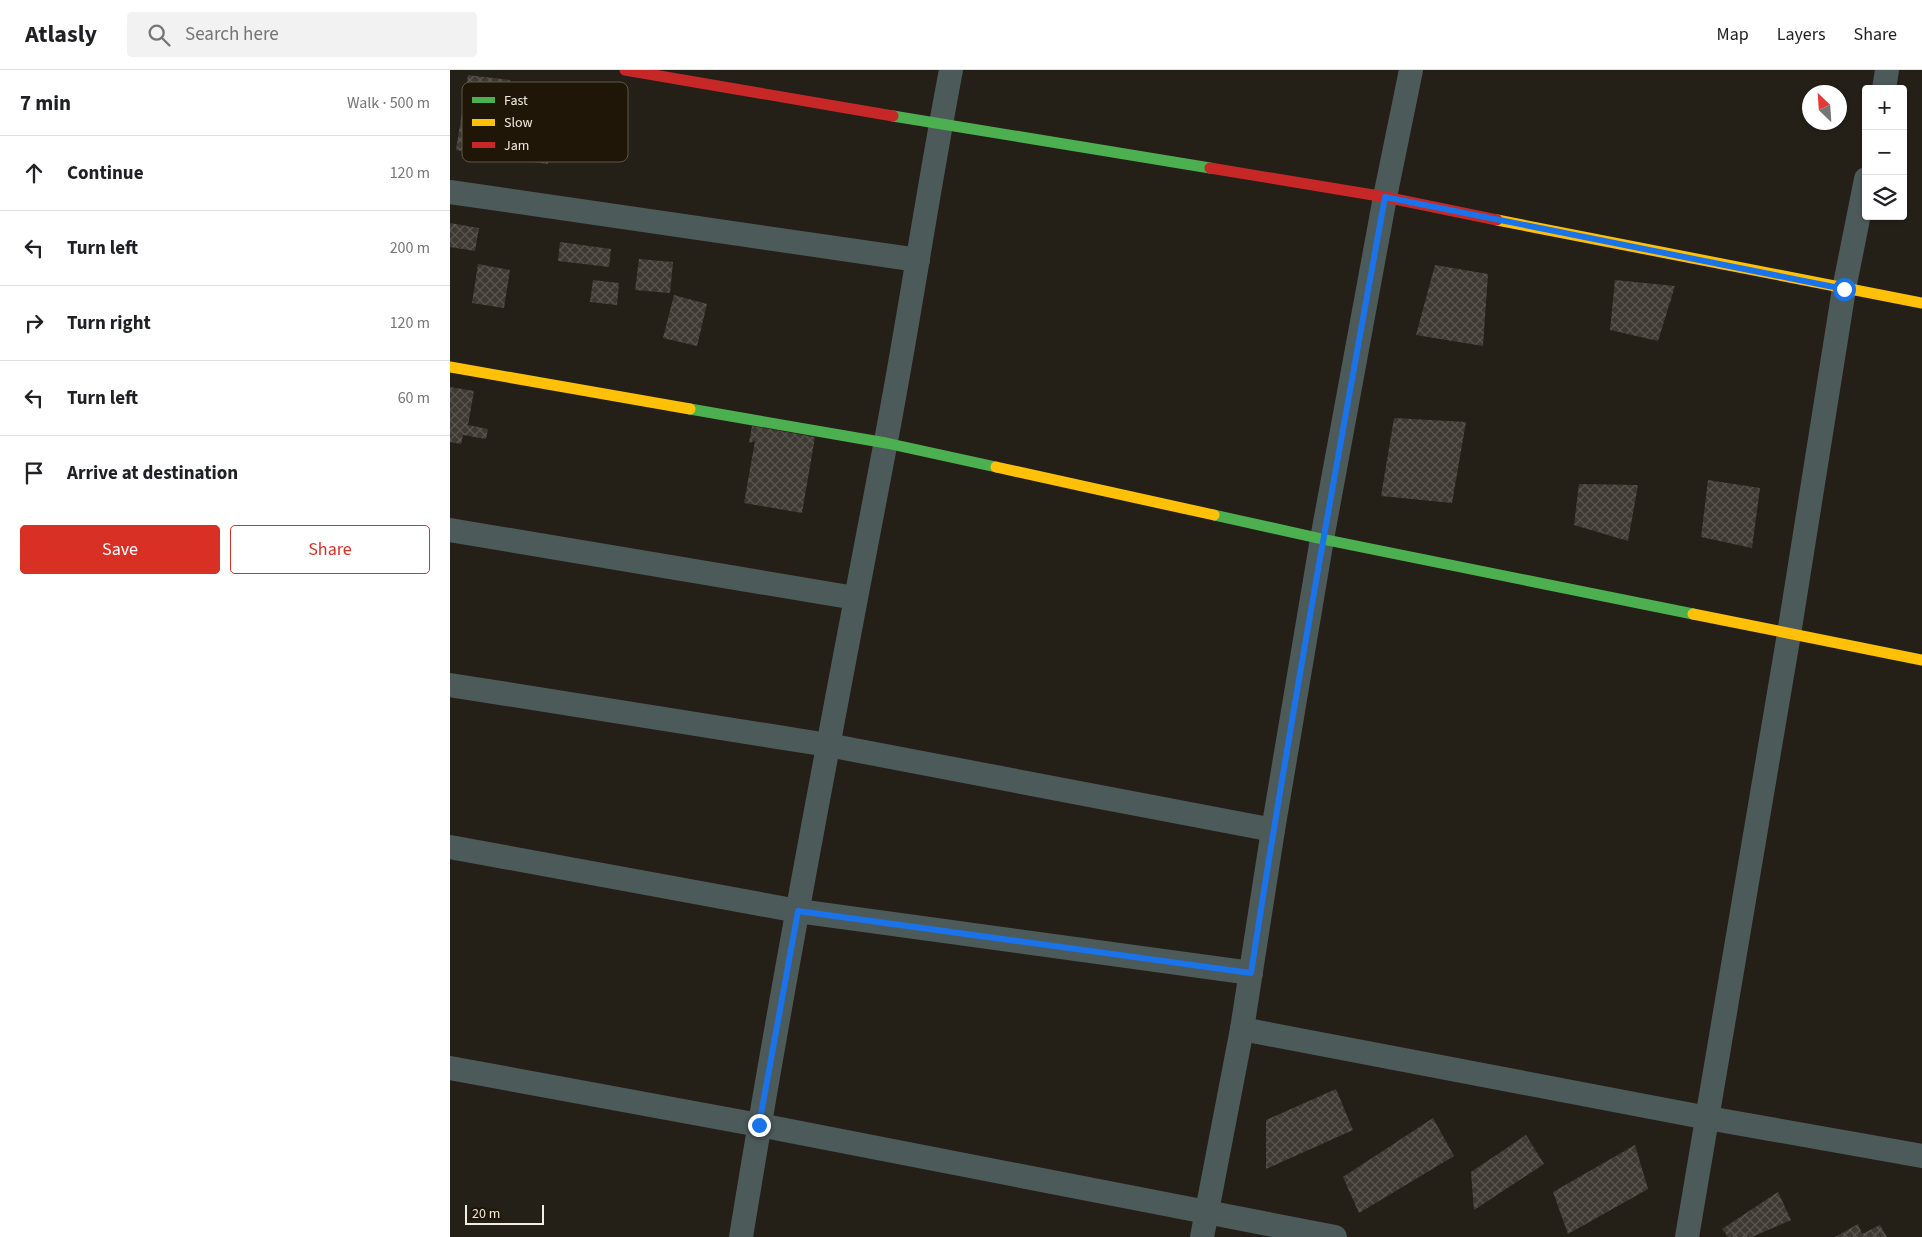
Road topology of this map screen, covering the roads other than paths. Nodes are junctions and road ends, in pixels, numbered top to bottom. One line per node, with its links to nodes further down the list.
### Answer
1 (625, 70): 6 (street)
2 (951, 70): 6 (street)
3 (1411, 70): 8 (street)
4 (1887, 70): 5 (street)
5 (1885, 85)
6 (940, 124): 8 (street); 10 (street)
7 (450, 192): 10 (street)
8 (1385, 197): 11 (street); 16 (street)
9 (1862, 199): 11 (street)
10 (918, 260): 14 (street)
11 (1844, 289): 12 (street); 18 (street)
12 (1922, 303)
13 (450, 367): 14 (street)
14 (886, 443): 16 (street); 17 (street)
15 (450, 530): 17 (street)
16 (1322, 539): 18 (street); 22 (street)
17 (855, 598): 21 (street)
18 (1789, 634): 19 (street); 28 (street)
19 (1922, 660)
20 (450, 685): 21 (street)
21 (828, 745): 22 (street); 24 (street)
22 (1273, 830): 25 (street)
23 (450, 847): 24 (street)
24 (798, 911): 25 (street); 29 (street)
25 (1251, 973): 26 (street)
26 (1242, 1029): 28 (street); 31 (street)
27 (450, 1068): 29 (street)
28 (1708, 1118): 30 (street); 35 (street)
29 (759, 1125): 31 (street); 32 (street)
30 (1922, 1156)
31 (1207, 1211): 33 (street); 34 (street)
32 (741, 1237)
33 (1202, 1237)
34 (1335, 1237)
35 (1687, 1237)

